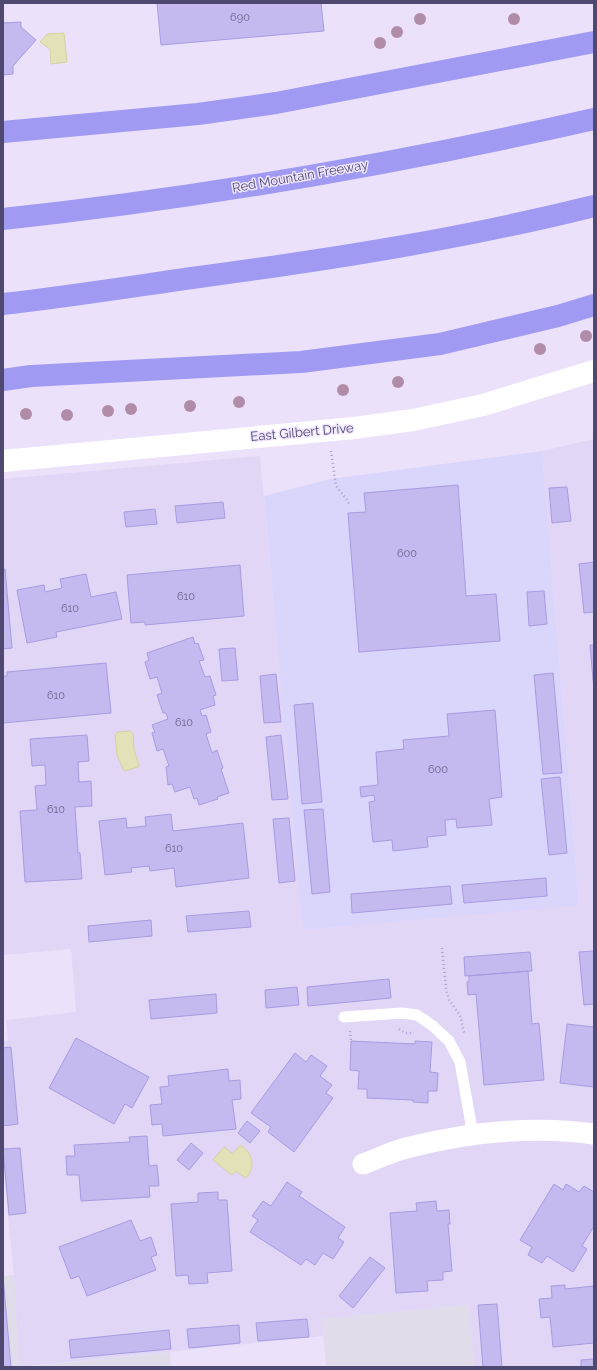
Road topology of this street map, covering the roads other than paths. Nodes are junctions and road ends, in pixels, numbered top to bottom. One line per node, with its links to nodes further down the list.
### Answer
1 (594, 42): 3 (highway)
2 (594, 119): 5 (highway, Red Mountain Freeway)
3 (3, 132)
4 (594, 206): 6 (highway)
5 (3, 219)
6 (3, 304)
7 (594, 305): 9 (highway)
8 (594, 371): 10 (street, East Gilbert Drive)
9 (3, 380)
10 (3, 461)
11 (344, 1017): 13 (lane)
12 (594, 1134): 13 (street)
13 (473, 1135): 14 (street)
14 (363, 1164)

